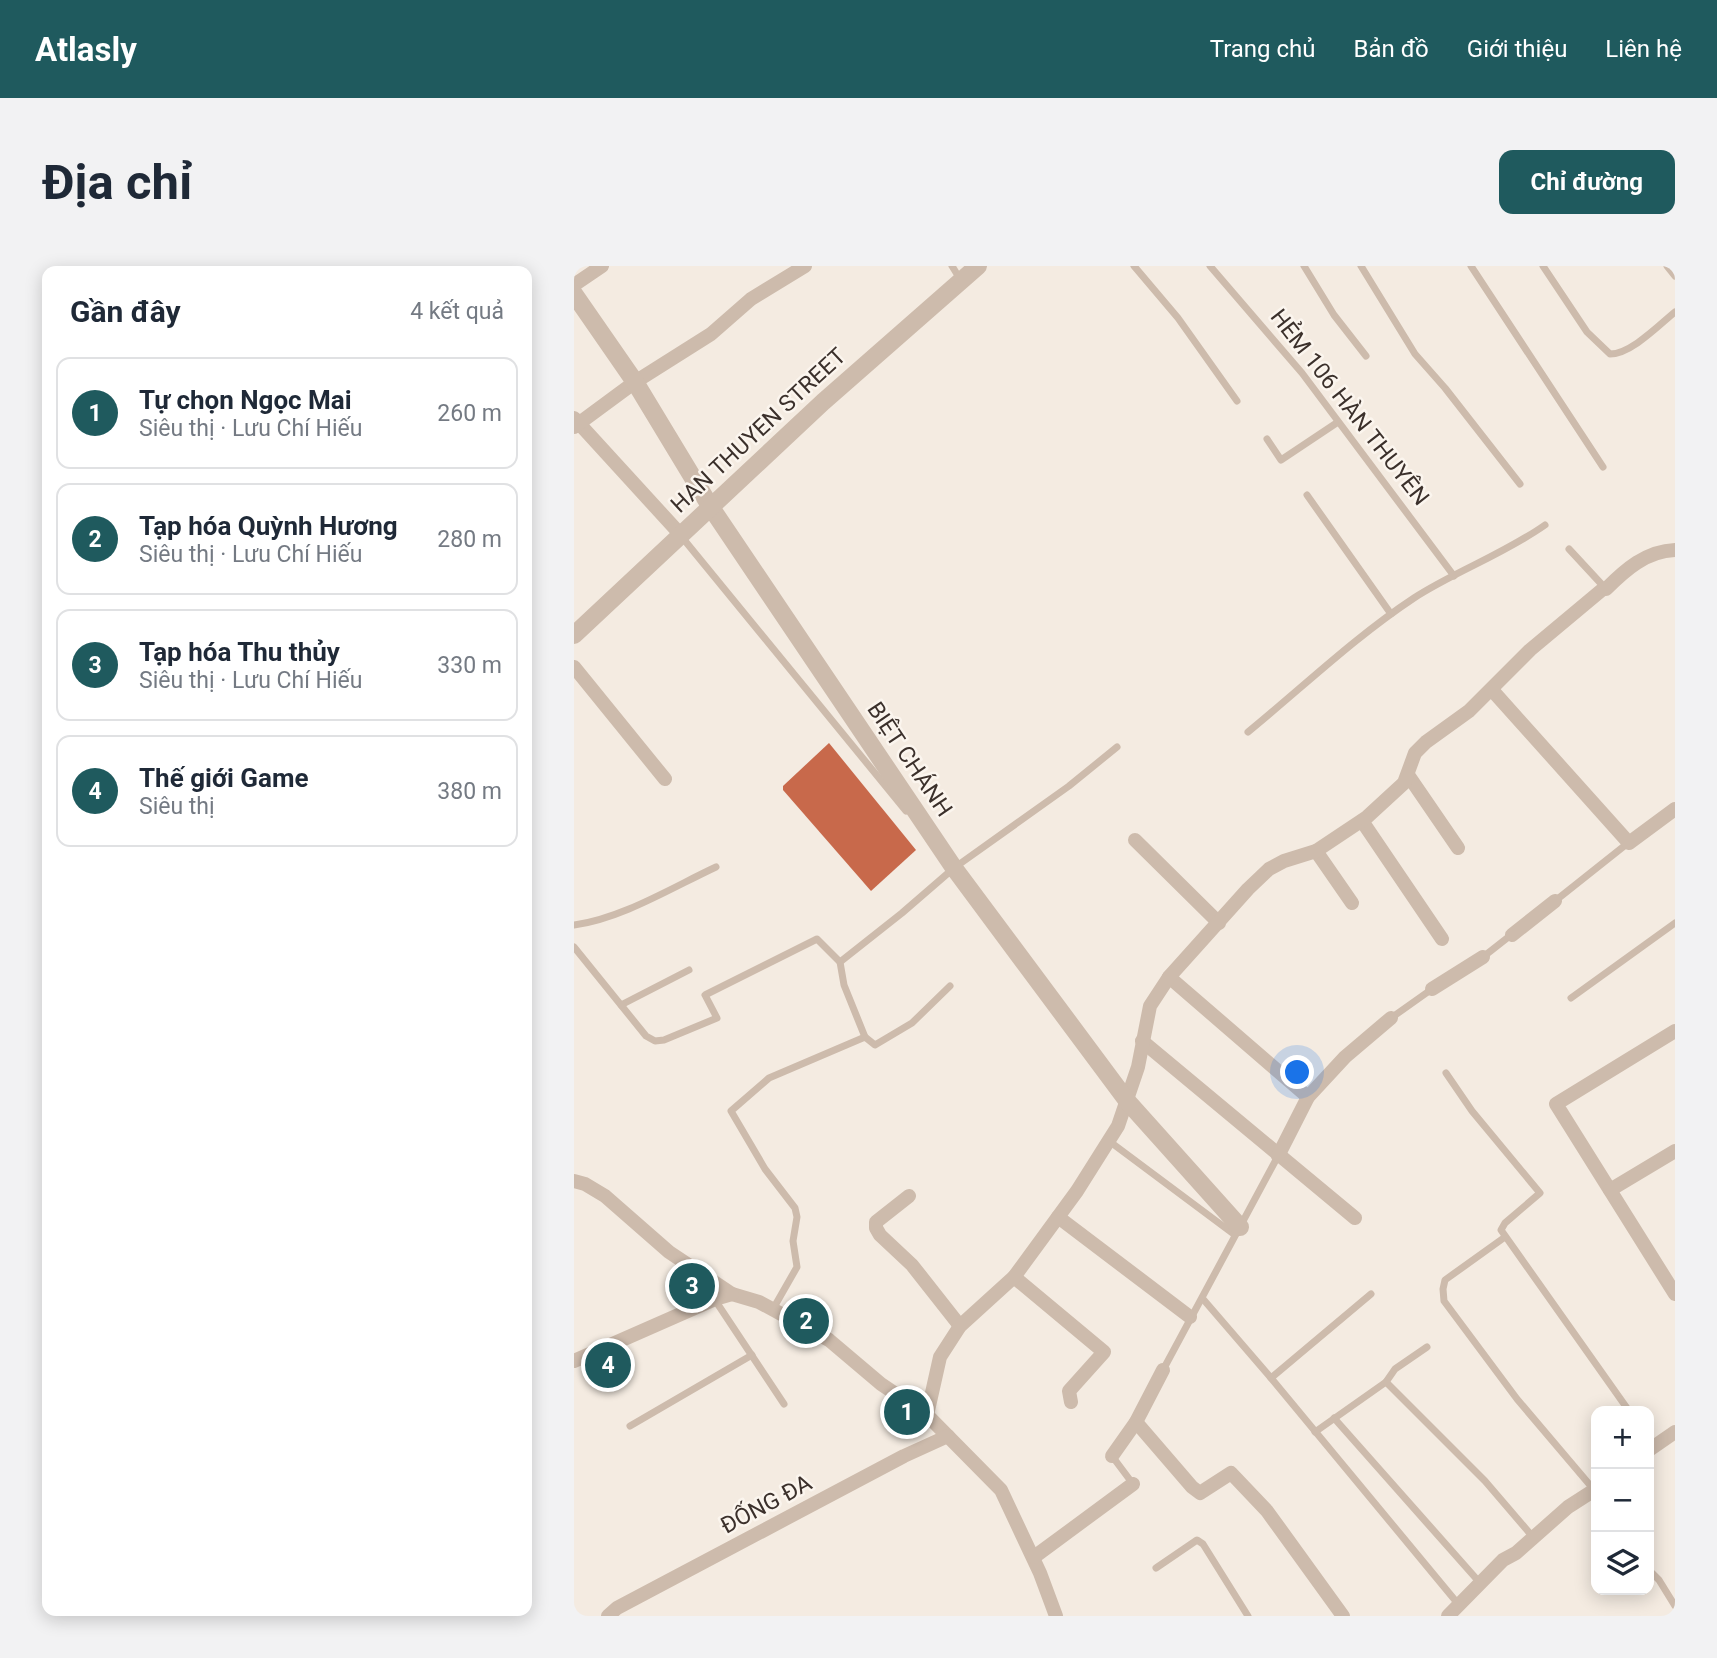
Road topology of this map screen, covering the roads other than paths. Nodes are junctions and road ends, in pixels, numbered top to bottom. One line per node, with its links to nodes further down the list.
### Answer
1 (602, 266): 13 (street)
2 (805, 266): 17 (street)
3 (978, 266): 11 (street, HAN THUYEN STREET)
4 (1133, 266): 18 (lane)
5 (1210, 266): 19 (lane, HẺM 106 HÀN THUYÊN)
6 (1304, 266): 16 (lane)
7 (1362, 266): 23 (lane)
8 (1471, 266): 22 (lane)
9 (1543, 266): 15 (lane)
10 (1667, 266): 12 (lane)
11 (956, 273): 25 (street, HAN THUYEN STREET)
12 (1675, 276)
13 (574, 285)
14 (574, 294): 17 (street, BIỆT CHÁNH)
15 (1675, 312)
16 (1366, 356)
17 (635, 382): 20 (street); 25 (street, BIỆT CHÁNH)
18 (1237, 401)
19 (1338, 422): 21 (lane); 30 (lane, HẺM 106 HÀN THUYÊN)
20 (576, 423): 27 (street)
21 (1267, 439)
22 (1604, 467)
23 (1520, 484)
24 (1307, 495): 32 (lane)
25 (710, 506): 27 (street, HAN THUYEN STREET); 47 (street, BIỆT CHÁNH)
26 (1545, 525): 30 (lane)
27 (681, 535): 33 (street, HAN THUYEN STREET); 47 (lane)
28 (1569, 549): 31 (lane)
29 (1675, 550): 31 (street)
30 (1454, 576): 32 (lane)
31 (1606, 589): 35 (street)
32 (1391, 614): 36 (lane)
33 (574, 635)
34 (574, 667): 39 (street)
35 (1492, 690): 38 (street); 43 (street)
36 (1248, 732)
37 (1117, 747): 47 (lane)
38 (1408, 775): 41 (street); 44 (street)
39 (664, 779)
40 (1675, 809): 43 (street)
41 (1362, 821): 45 (street); 54 (street)
42 (1135, 841): 50 (street)
43 (1629, 843): 48 (lane)
44 (1458, 848)
45 (1316, 851): 49 (street); 50 (street)
46 (716, 867): 52 (lane)
47 (954, 867): 57 (lane); 70 (street, BIỆT CHÁNH)
48 (1556, 901): 53 (street)
49 (1352, 902)
50 (1219, 923): 59 (street)
51 (1675, 923): 62 (lane)
52 (574, 925)
53 (1512, 935): 56 (lane)
54 (1442, 939)
55 (574, 947): 63 (lane)
56 (1483, 957): 61 (street)
57 (840, 962): 63 (lane); 66 (lane)
58 (688, 970): 63 (lane)
59 (1169, 977): 67 (street); 69 (street)
60 (950, 986): 66 (lane)
61 (1432, 989): 64 (lane)
62 (1571, 998)
63 (621, 1005)
64 (1391, 1018): 69 (street)
65 (1675, 1031): 75 (street)
66 (865, 1037): 88 (lane)
67 (1142, 1041): 70 (street); 73 (street)
68 (1446, 1073): 80 (lane)
69 (1308, 1097): 73 (street)
70 (1128, 1102): 71 (street); 79 (street, BIỆT CHÁNH)
71 (1108, 1141): 77 (street); 79 (lane)
72 (1675, 1151): 75 (street)
73 (1278, 1156): 78 (street); 79 (lane)
74 (574, 1181): 83 (street)
75 (1610, 1190): 81 (street)
76 (909, 1196): 90 (street)
77 (1058, 1217): 82 (street); 89 (street)
78 (1355, 1218)
79 (1237, 1231): 87 (lane)
80 (1505, 1237): 99 (lane); 110 (lane)
81 (1670, 1274): 85 (street)
82 (1014, 1277): 90 (street); 97 (street)
83 (732, 1294): 86 (street); 88 (street)
84 (1371, 1294): 95 (lane)
85 (1675, 1294)
86 (715, 1299): 92 (lane); 93 (street)
87 (1203, 1299): 89 (lane); 95 (lane)
88 (773, 1309): 100 (street)
89 (1190, 1317): 94 (lane)
90 (960, 1326): 100 (street)
91 (1427, 1347): 96 (lane)
92 (752, 1355): 98 (lane); 103 (lane)
93 (574, 1361)
94 (1163, 1370): 102 (street)
95 (1271, 1378): 104 (lane)
96 (1387, 1382): 101 (lane); 112 (lane)
97 (1071, 1402)
98 (785, 1404)
99 (1625, 1406)
100 (926, 1415): 106 (street)
101 (1334, 1418): 104 (lane); 116 (lane)
102 (1136, 1422): 108 (street); 122 (street)
103 (630, 1426)
104 (1315, 1432): 117 (lane)
105 (1675, 1432): 107 (street)
106 (948, 1436): 113 (street); 119 (street, ĐỐNG ĐA)
107 (1654, 1443)
108 (1112, 1456): 109 (lane)
109 (1133, 1484): 113 (street)
110 (1591, 1484)
111 (1591, 1493): 112 (street)
112 (1533, 1537): 116 (street)
113 (1034, 1557): 120 (street)
114 (1156, 1568): 121 (lane)
115 (1654, 1576): 118 (lane)
116 (1481, 1584): 117 (street)
117 (1459, 1606): 123 (street)
118 (1675, 1606)
119 (608, 1616)
120 (1056, 1616)
121 (1248, 1616)
122 (1343, 1616)
123 (1448, 1616)

